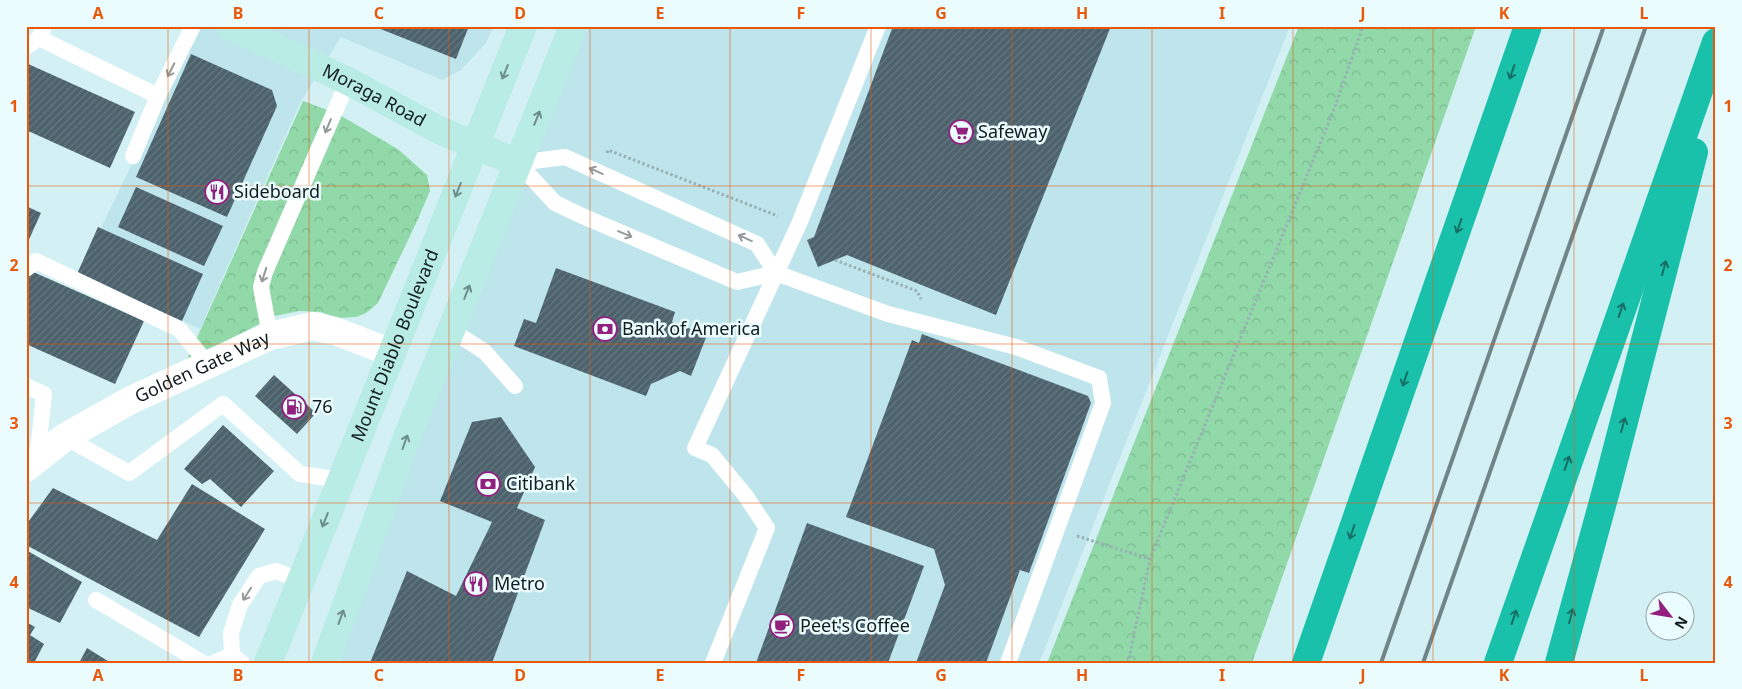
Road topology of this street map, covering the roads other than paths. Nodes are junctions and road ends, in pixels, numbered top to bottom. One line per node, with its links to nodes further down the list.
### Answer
1 (193, 26): 11 (lane, one-way to 11)
2 (230, 26): 10 (main road, Moraga Road)
3 (523, 26): 12 (main road, Mount Diablo Boulevard, one-way to 12)
4 (573, 26): 14 (main road, one-way to 4)
5 (878, 26): 16 (lane)
6 (1528, 26): 35 (highway, one-way to 35)
7 (36, 37): 11 (lane)
8 (1716, 42): 36 (highway, one-way to 8)
9 (1716, 68): 37 (highway, one-way to 9)
10 (348, 81): 12 (main road, Moraga Road); 18 (lane, one-way to 18)
11 (158, 96): 13 (lane)
12 (476, 145): 14 (main road, Moraga Road); 19 (main road, Mount Diablo Boulevard, one-way to 19)
13 (133, 156)
14 (518, 163): 16 (lane, one-way to 14); 16 (lane, one-way to 16); 17 (main road, one-way to 14)
15 (26, 268): 20 (lane)
16 (776, 273): 33 (lane); 34 (lane)
17 (451, 330): 22 (lane); 32 (main road, one-way to 17)
18 (270, 336): 19 (street, Golden Gate Way); 20 (street, Golden Gate Way)
19 (392, 352): 25 (main road, Mount Diablo Boulevard)
20 (208, 364): 23 (street, Golden Gate Way)
21 (26, 386): 24 (lane)
22 (515, 386)
23 (65, 437): 24 (street, Golden Gate Way); 25 (lane)
24 (32, 464)
25 (342, 480): 26 (main road, Mount Diablo Boulevard, one-way to 26)
26 (301, 581): 28 (lane, one-way to 28); 31 (main road, Mount Diablo Boulevard)
27 (96, 600): 29 (lane)
28 (237, 659): 30 (lane)
29 (203, 663)
30 (214, 663)
31 (268, 663)
32 (325, 663)
33 (713, 663)
34 (1008, 663)
35 (1306, 663)
36 (1498, 663)
37 (1559, 663)

